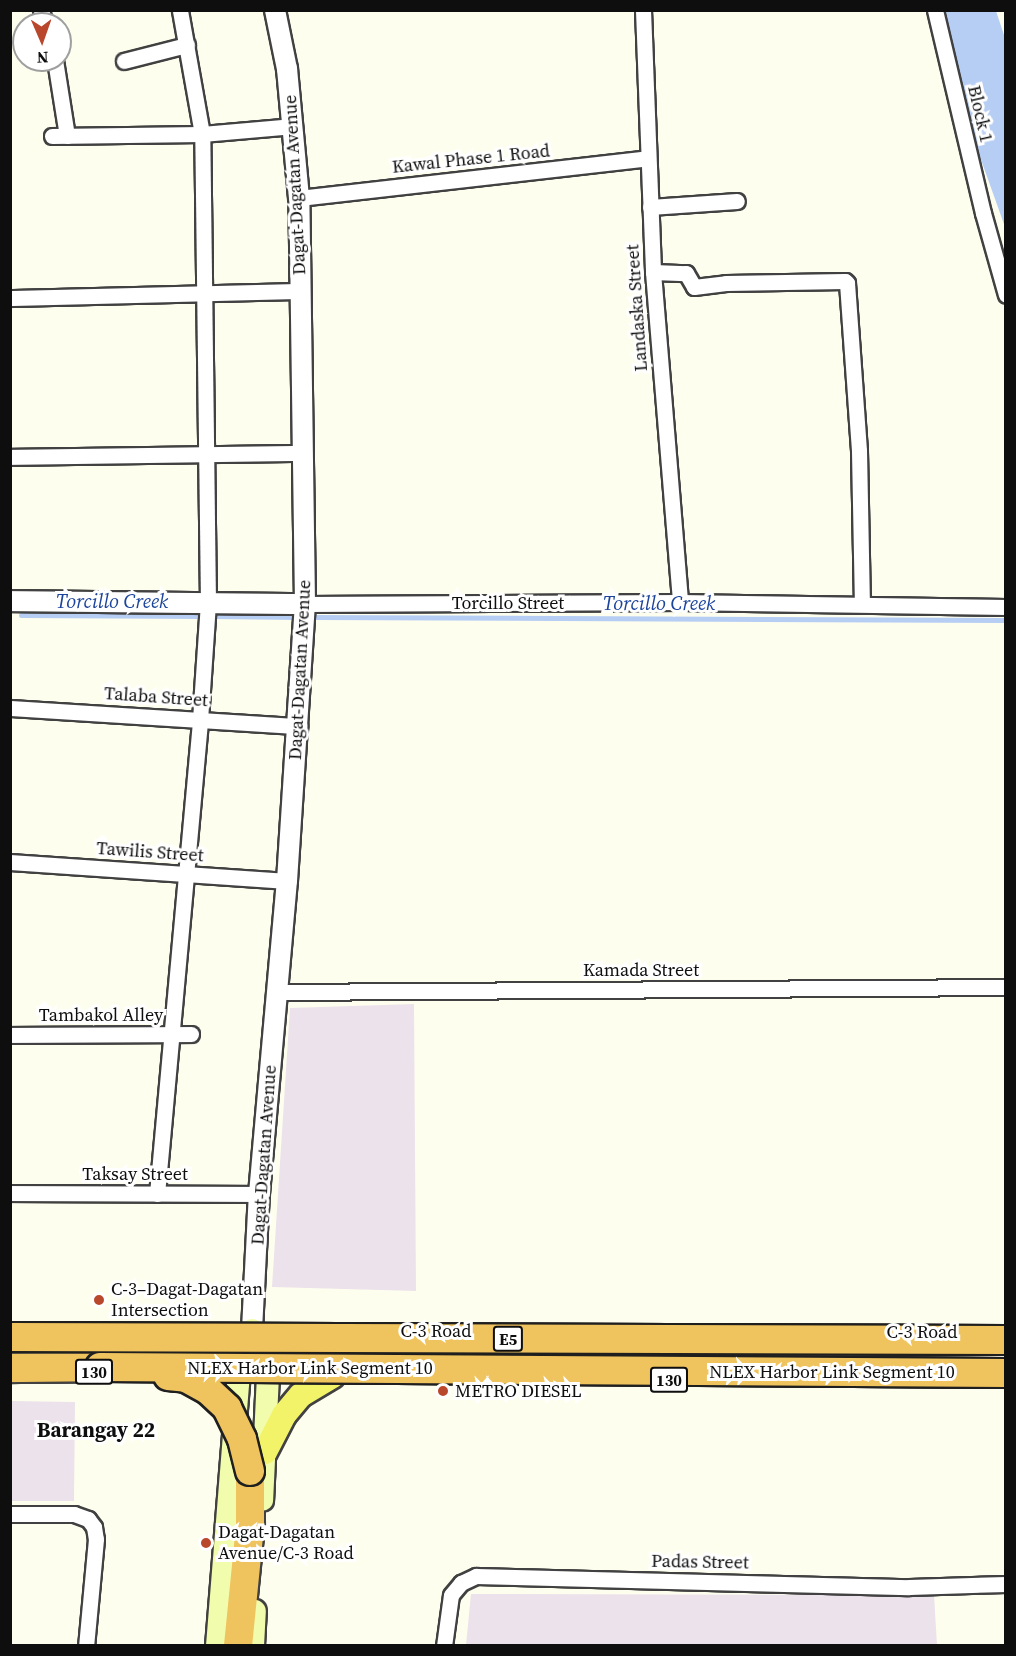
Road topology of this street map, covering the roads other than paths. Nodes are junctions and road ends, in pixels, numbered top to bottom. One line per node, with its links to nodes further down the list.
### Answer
1 (180, 10): 5 (street)
2 (275, 10): 8 (street, Dagat-Dagatan Avenue)
3 (643, 10): 10 (street, Landaska Street)
4 (935, 10): 17 (street, Block 1)
5 (187, 45): 6 (street); 9 (street)
6 (124, 61)
7 (56, 72): 9 (street)
8 (294, 126): 9 (street); 11 (street, Dagat-Dagatan Avenue)
9 (202, 134): 16 (street)
10 (648, 158): 11 (street, Kawal Phase 1 Road); 13 (street, Landaska Street)
11 (298, 198): 15 (street, Dagat-Dagatan Avenue)
12 (737, 201): 13 (street)
13 (650, 207): 14 (street, Landaska Street)
14 (653, 272): 23 (street, Landaska Street); 26 (street)
15 (300, 291): 16 (street); 19 (street, Dagat-Dagatan Avenue)
16 (204, 294): 18 (street); 20 (street)
17 (1005, 295)
18 (10, 298)
19 (303, 453): 20 (street); 25 (street, Dagat-Dagatan Avenue)
20 (206, 456): 21 (street); 24 (street)
21 (10, 457)
22 (10, 601): 24 (street, Torcillo Street)
23 (680, 602): 25 (street, Torcillo Street); 26 (street, Torcillo Street)
24 (208, 603): 25 (street, Torcillo Street); 29 (street)
25 (305, 604): 30 (street, Dagat-Dagatan Avenue)
26 (862, 604): 27 (street, Torcillo Street)
27 (1005, 607)
28 (10, 708): 29 (street, Talaba Street)
29 (200, 720): 30 (street, Talaba Street); 32 (street)
30 (299, 726): 33 (street, Dagat-Dagatan Avenue)
31 (10, 862): 32 (street, Tawilis Street)
32 (186, 874): 33 (street, Tawilis Street); 38 (street)
33 (287, 881): 35 (street, Dagat-Dagatan Avenue)
34 (1005, 987): 35 (street, Kamada Street)
35 (277, 992): 41 (street, Dagat-Dagatan Avenue)
36 (191, 1034): 38 (street, Tambakol Alley)
37 (10, 1035): 38 (street, Tambakol Alley)
38 (172, 1035): 40 (street)
39 (10, 1193): 40 (street, Taksay Street)
40 (158, 1194): 41 (street, Taksay Street)
41 (259, 1194): 42 (street, Dagat-Dagatan Avenue)
42 (252, 1330): 43 (main road, C-3 Road); 44 (main road, C-3 Road); 52 (main road, Dagat-Dagatan Avenue); 53 (main road, Dagat-Dagatan Avenue)
43 (10, 1331)
44 (1005, 1332)
45 (10, 1337): 46 (highway, NLEX Harbor Link Segment 10 / E5, bridge)
46 (1005, 1340)
47 (100, 1367): 48 (highway, NLEX Harbor Link Segment 10 / E5); 50 (highway, NLEX Harbor Link Segment 10 / E5, bridge); 62 (highway, bridge)
48 (10, 1368)
49 (10, 1373): 51 (main road, 130)
50 (1005, 1373)
51 (177, 1374): 52 (main road, 130); 56 (main road)
52 (239, 1375): 53 (main road, 130); 56 (main road, Dagat-Dagatan Avenue)
53 (268, 1375): 54 (main road, 130); 57 (main road, Dagat-Dagatan Avenue)
54 (333, 1376): 55 (main road, 130); 57 (main road)
55 (1005, 1382)
56 (232, 1451): 61 (main road, Dagat-Dagatan Avenue)
57 (265, 1452): 63 (main road, Dagat-Dagatan Avenue)
58 (10, 1514): 60 (street)
59 (1005, 1584): 64 (street, Padas Street)
60 (86, 1646)
61 (217, 1646)
62 (238, 1646)
63 (253, 1646)
64 (444, 1646)

